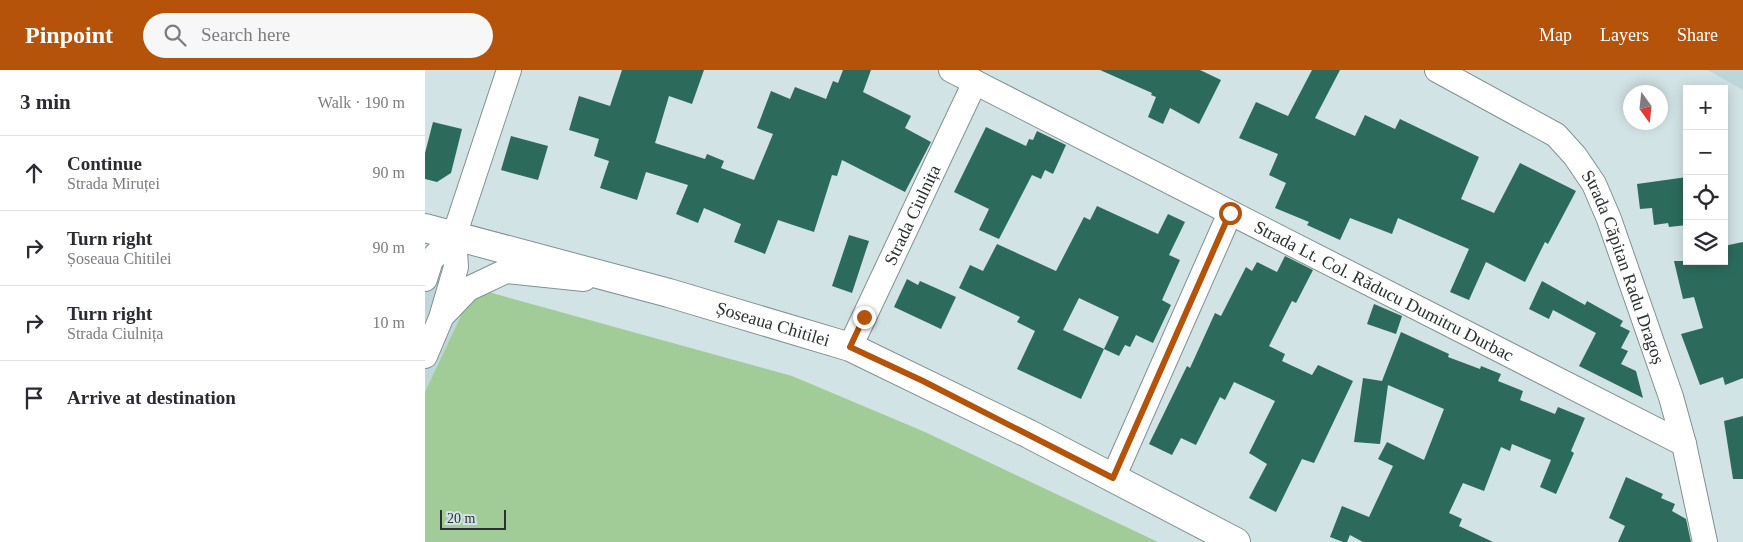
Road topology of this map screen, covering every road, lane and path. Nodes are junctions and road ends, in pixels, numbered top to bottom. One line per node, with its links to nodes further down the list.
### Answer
1 (509, 70): 7 (street)
2 (951, 70): 4 (street, Strada Lt. Col. Răducu Dumitru Durbac)
3 (1437, 70): 13 (street, Strada Căpitan Radu Dragoș)
4 (975, 82): 5 (street, Strada Lt. Col. Răducu Dumitru Durbac); 11 (street, Strada Ciulnița)
5 (1230, 213): 13 (street, Strada Lt. Col. Răducu Dumitru Durbac); 14 (street)
6 (425, 228): 7 (main road, Șoseaua Chitilei)
7 (454, 236): 8 (street); 9 (main road, Șoseaua Chitilei); 10 (street)
8 (425, 279)
9 (637, 285): 10 (street); 11 (main road, Șoseaua Chitilei)
10 (441, 318): 12 (street)
11 (850, 347): 14 (main road, Șoseaua Chitilei)
12 (425, 356)
13 (1684, 444): 16 (street, Strada Căpitan Radu Dragoș)
14 (1113, 478): 15 (main road, Șoseaua Chitilei)
15 (1236, 542)
16 (1705, 542)

